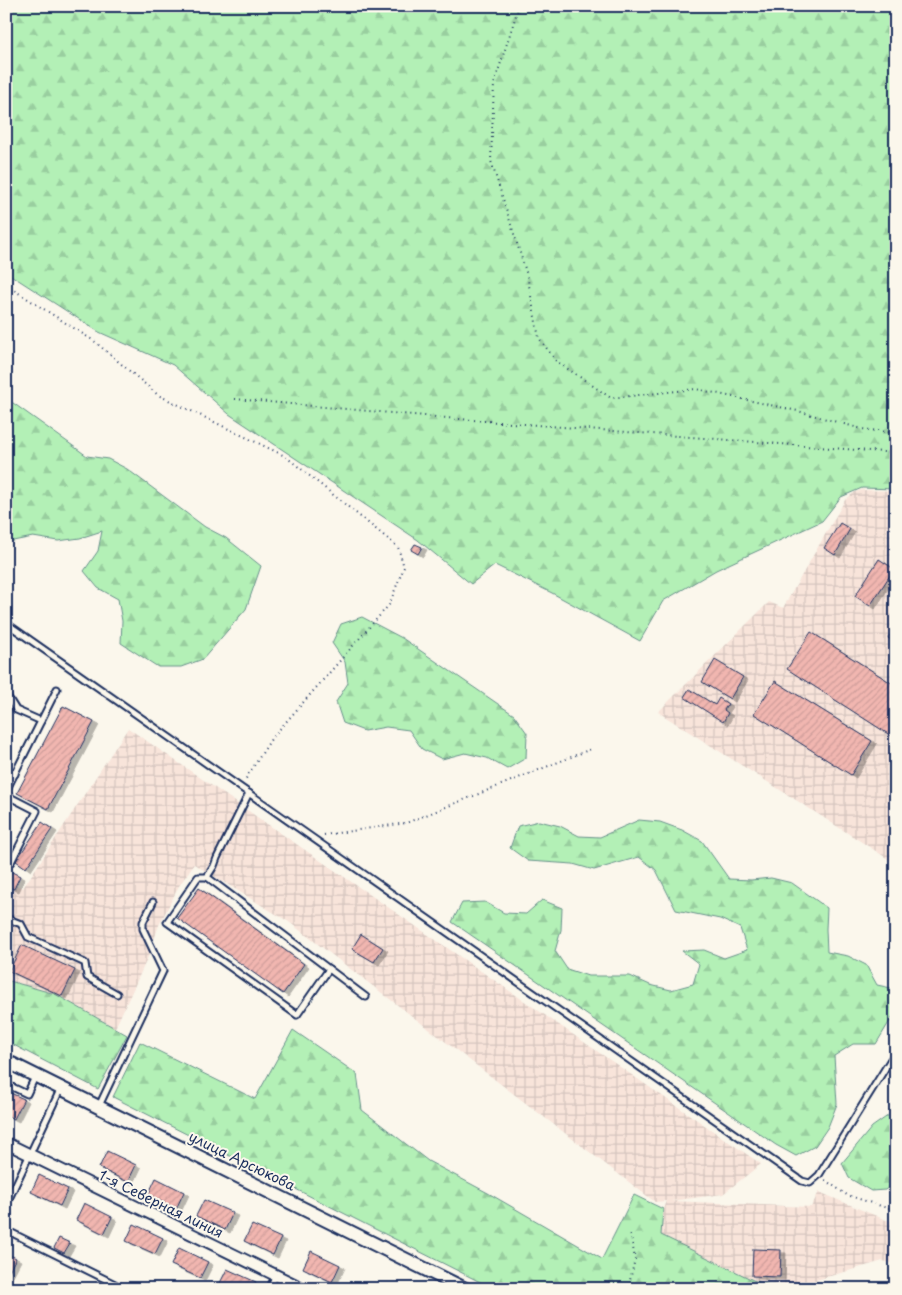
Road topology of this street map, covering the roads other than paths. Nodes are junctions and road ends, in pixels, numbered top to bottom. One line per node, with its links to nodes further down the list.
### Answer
1 (6, 623): 8 (lane)
2 (57, 689): 4 (lane)
3 (6, 694): 4 (lane)
4 (41, 721): 6 (lane)
5 (6, 770): 6 (lane)
6 (15, 774): 7 (lane)
7 (6, 791)
8 (249, 793): 11 (lane); 17 (lane)
9 (6, 795): 10 (lane)
10 (11, 862)
11 (207, 877): 14 (lane); 14 (lane)
12 (152, 902): 22 (lane)
13 (6, 918): 15 (lane)
14 (329, 969): 16 (lane)
15 (117, 994)
16 (366, 997)
17 (896, 1051)
18 (6, 1061): 19 (street, улица Арсюкова)
19 (36, 1075): 20 (lane); 21 (street, улица Арсюкова)
20 (6, 1084)
21 (62, 1088): 22 (street, улица Арсюкова); 24 (lane)
22 (98, 1106): 31 (street, улица Арсюкова)
23 (6, 1144): 24 (street, 1-я Северная линия)
24 (30, 1155): 25 (lane); 27 (street, 1-я Северная линия)
25 (6, 1205)
26 (6, 1230): 28 (lane)
27 (276, 1275): 29 (lane); 30 (street, 1-я Северная линия)
28 (125, 1289)
29 (269, 1289)
30 (304, 1289)
31 (465, 1289)

